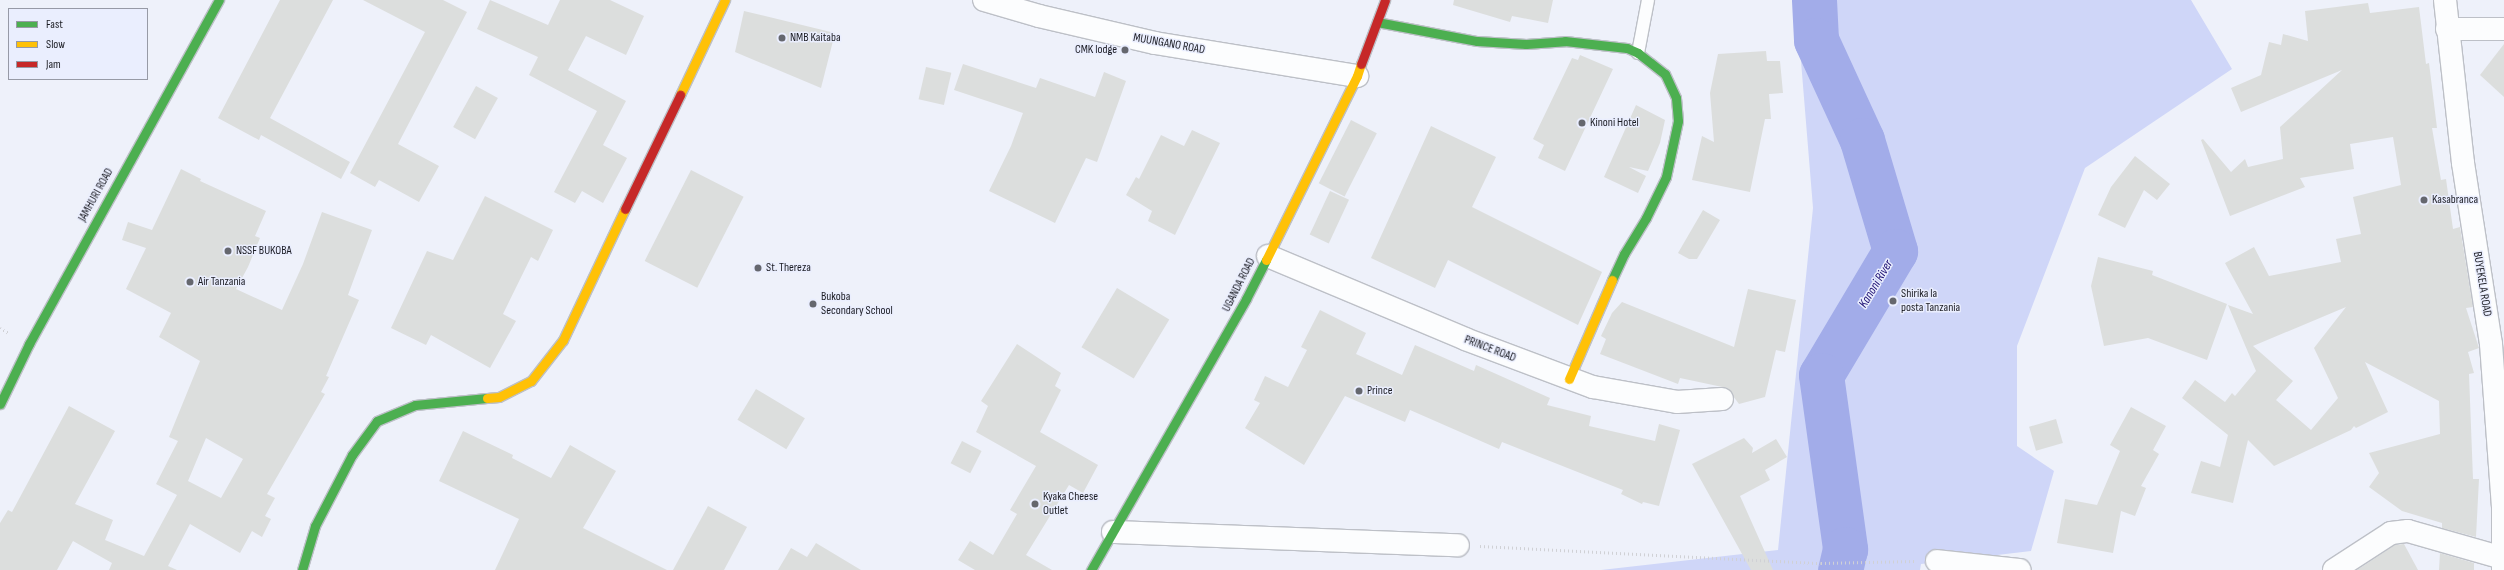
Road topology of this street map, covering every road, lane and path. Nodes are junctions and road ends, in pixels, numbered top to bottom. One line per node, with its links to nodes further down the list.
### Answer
1 (219, 0): 15 (street, JAMHURI ROAD)
2 (725, 0): 20 (street)
3 (984, 0): 11 (street, MUUNGANO ROAD)
4 (1385, 0): 7 (street, UGANDA ROAD)
5 (1648, 0): 10 (lane)
6 (2445, 0): 8 (street, BUYEKELA ROAD)
7 (1377, 22): 10 (street); 11 (street, UGANDA ROAD)
8 (2447, 29): 9 (street); 19 (street, BUYEKELA ROAD)
9 (2504, 29)
10 (1638, 53): 13 (street)
11 (1357, 76): 12 (street, UGANDA ROAD)
12 (1268, 256): 13 (street, PRINCE ROAD); 16 (street, UGANDA ROAD)
13 (1569, 379): 14 (street, PRINCE ROAD)
14 (1722, 398)
15 (0, 404)
16 (1113, 532): 17 (street); 21 (street, UGANDA ROAD)
17 (1458, 545): 18 (path)
18 (1937, 561): 22 (street)
19 (2503, 564): 23 (street)
20 (302, 570)
21 (1091, 570)
22 (2020, 570)
23 (2334, 570)

